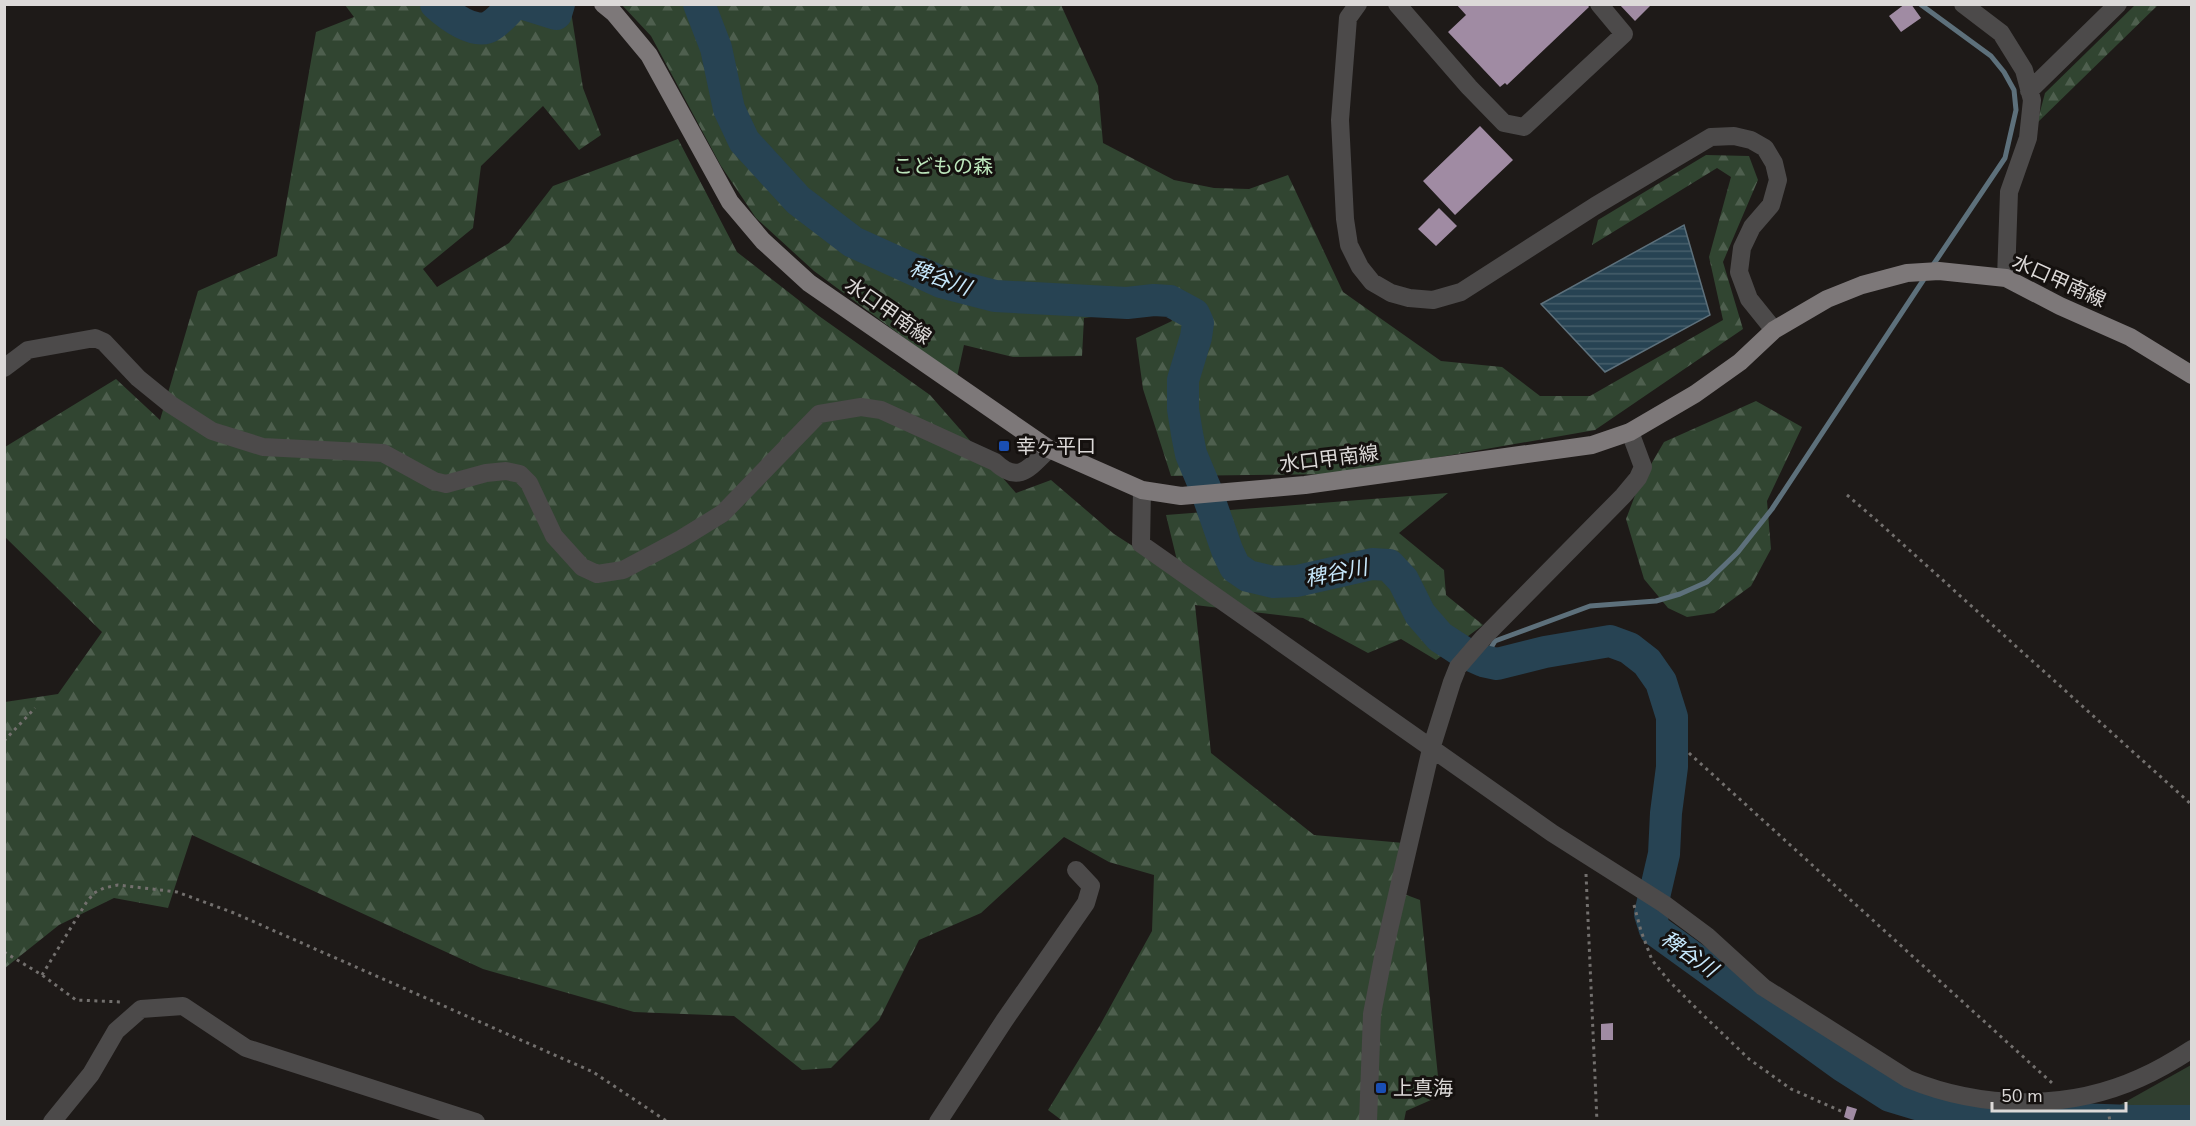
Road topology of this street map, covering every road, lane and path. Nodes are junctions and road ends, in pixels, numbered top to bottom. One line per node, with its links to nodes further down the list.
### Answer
1 (603, 4): 13 (main road, 水口甲南線)
2 (1358, 4): 9 (street)
3 (1397, 4): 4 (street)
4 (1599, 4)
5 (1963, 4): 7 (street)
6 (2118, 4): 7 (street)
7 (2030, 91): 8 (street)
8 (2006, 278): 9 (main road, 水口甲南線); 11 (main road, 水口甲南線)
9 (1774, 330): 12 (main road, 水口甲南線)
10 (4, 368): 13 (street)
11 (2192, 375)
12 (1630, 432): 14 (main road, 水口甲南線); 18 (street)
13 (1049, 449): 14 (main road, 水口甲南線)
14 (1142, 490): 18 (street)
15 (1847, 495): 20 (path)
16 (35, 708): 17 (path)
17 (4, 741)
18 (1431, 749): 21 (street); 35 (street)
19 (1689, 753): 28 (path)
20 (2192, 805)
21 (1595, 859): 23 (street); 36 (path)
22 (1076, 870): 34 (street)
23 (1638, 887): 28 (street); 30 (path)
24 (4, 952): 25 (path)
25 (42, 975): 26 (path); 33 (path)
26 (141, 1010): 31 (street); 32 (street)
27 (2192, 1049): 28 (street)
28 (2069, 1098)
29 (2108, 1110): 37 (path)
30 (1843, 1112)
31 (52, 1122)
32 (476, 1122)
33 (668, 1122)
34 (938, 1122)
35 (1368, 1122)
36 (1597, 1122)
37 (2110, 1122)

